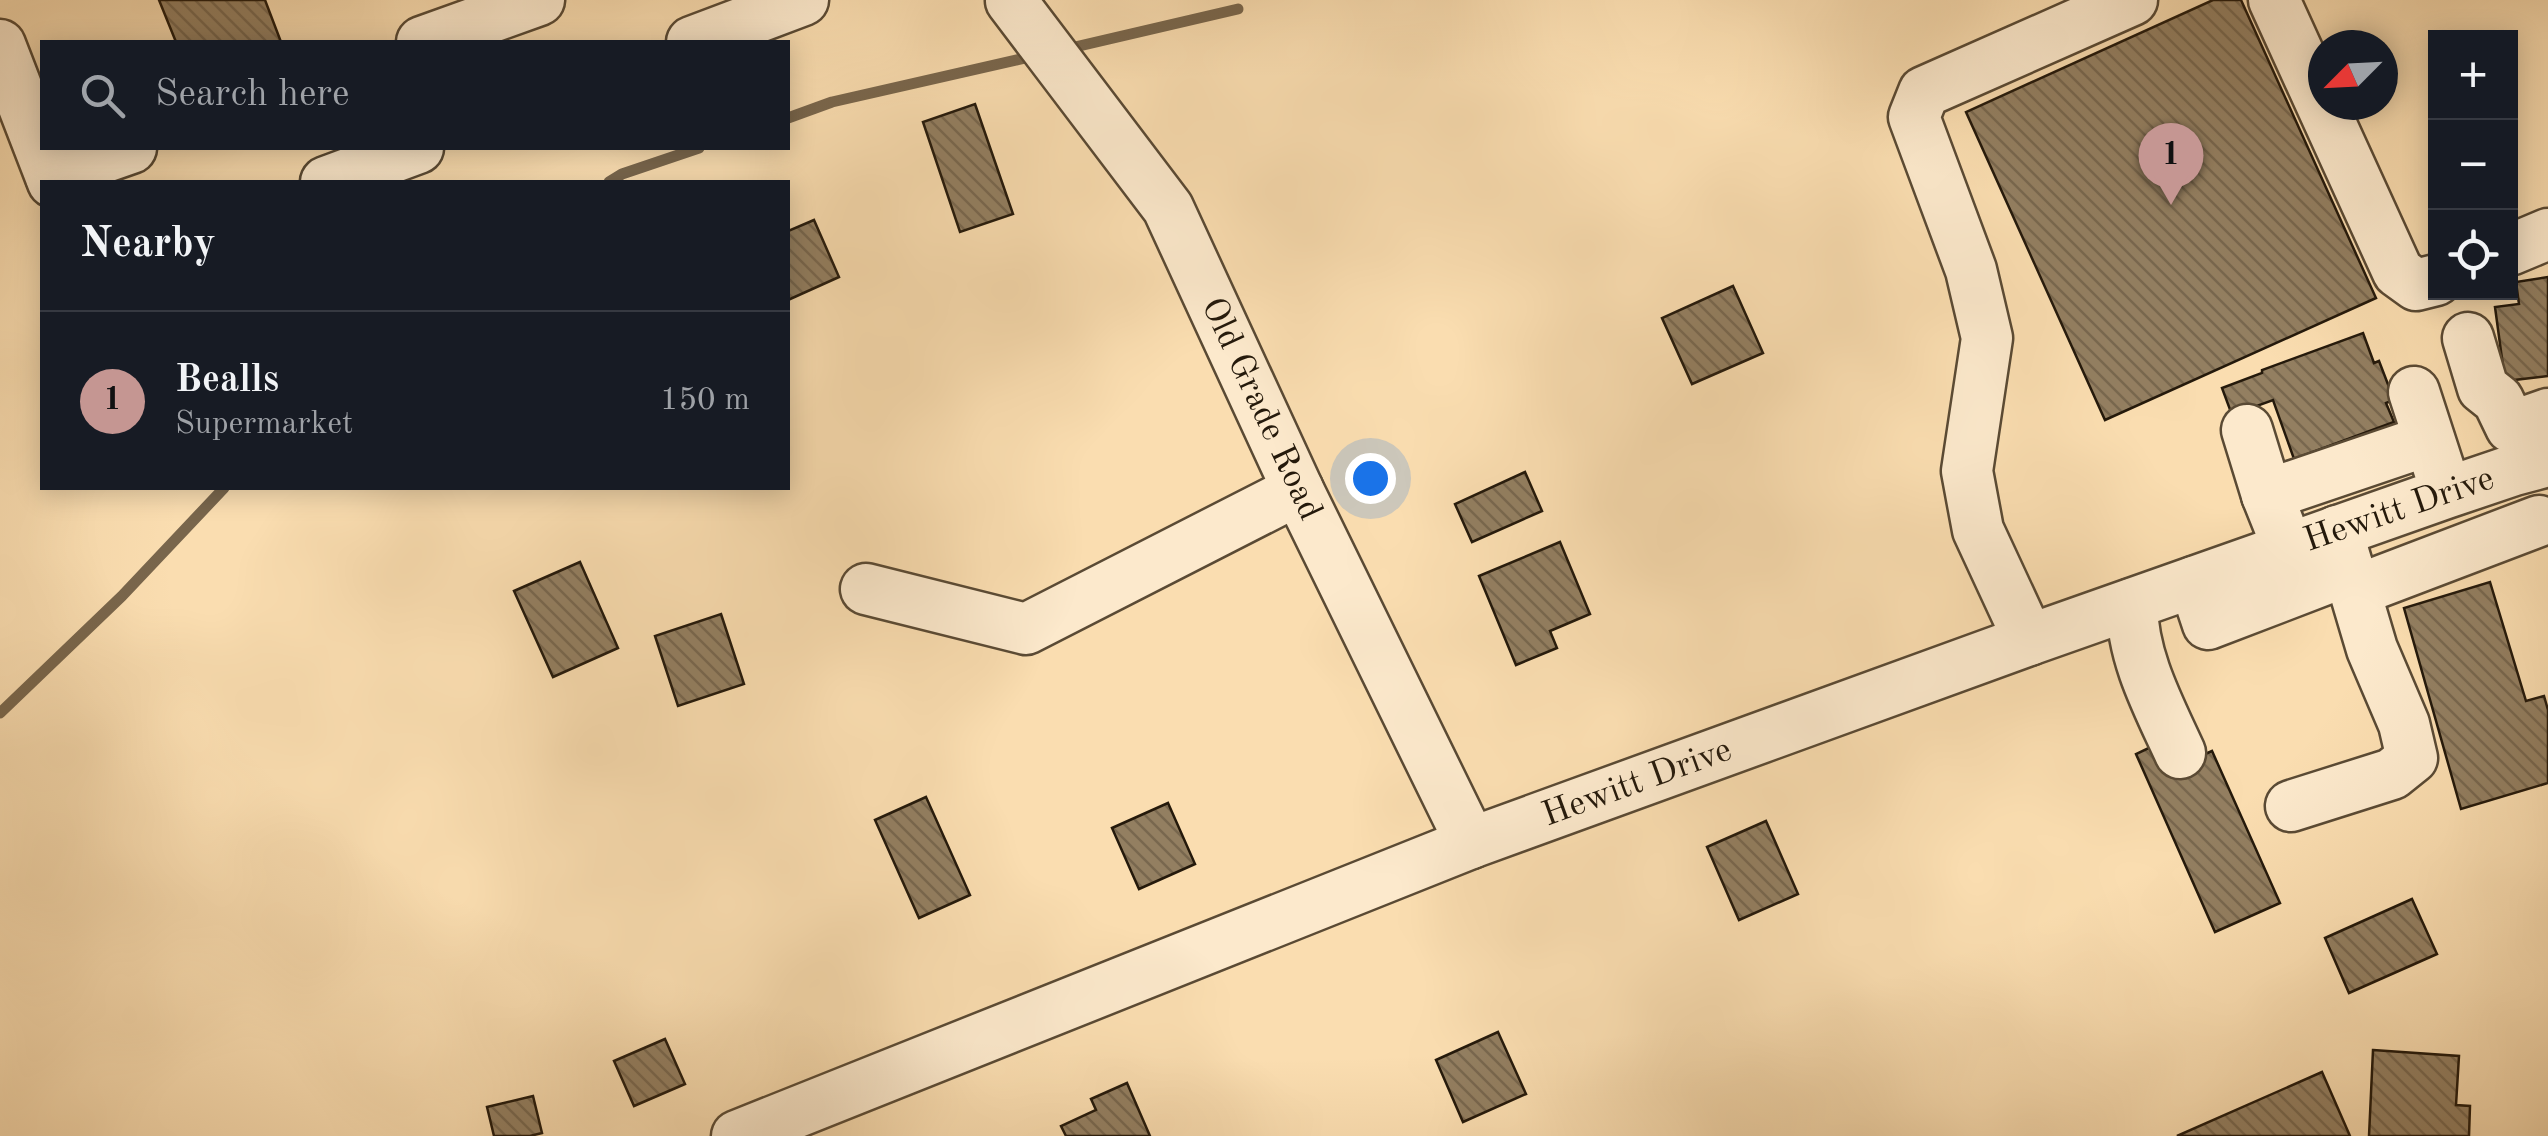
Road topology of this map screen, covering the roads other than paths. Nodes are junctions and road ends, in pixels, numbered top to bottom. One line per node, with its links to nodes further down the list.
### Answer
1 (540, 0): 6 (street)
2 (803, 0): 7 (street)
3 (2132, 0): 32 (street)
4 (2274, 0): 17 (street)
5 (1010, 1): 23 (street, Old Grade Road)
6 (428, 40)
7 (697, 40)
8 (0, 45): 9 (street)
9 (40, 149)
10 (40, 150): 13 (street)
11 (126, 150): 13 (street)
12 (413, 150): 14 (street)
13 (52, 180)
14 (331, 180)
15 (2548, 234): 16 (street)
16 (2518, 247)
17 (2428, 282)
18 (2468, 338): 22 (street)
19 (2414, 392): 21 (street)
20 (2247, 430): 25 (street)
21 (2429, 440): 24 (street); 25 (street)
22 (2539, 444): 24 (street, Hewitt Drive); 26 (street)
23 (1298, 490): 30 (street); 35 (street, Old Grade Road)
24 (2446, 493): 28 (street, Hewitt Drive)
25 (2267, 495): 27 (street)
26 (2543, 537): 28 (street)
27 (2289, 548): 28 (street, Hewitt Drive); 29 (street, Hewitt Drive)
28 (2347, 564): 29 (street); 34 (street)
29 (2194, 582): 31 (street, Hewitt Drive)
30 (866, 590)
31 (2132, 604): 32 (street, Hewitt Drive); 33 (street)
32 (2029, 640): 35 (street, Hewitt Drive)
33 (2180, 754)
34 (2291, 806)
35 (1471, 844): 36 (street, Hewitt Drive)
36 (737, 1136)

